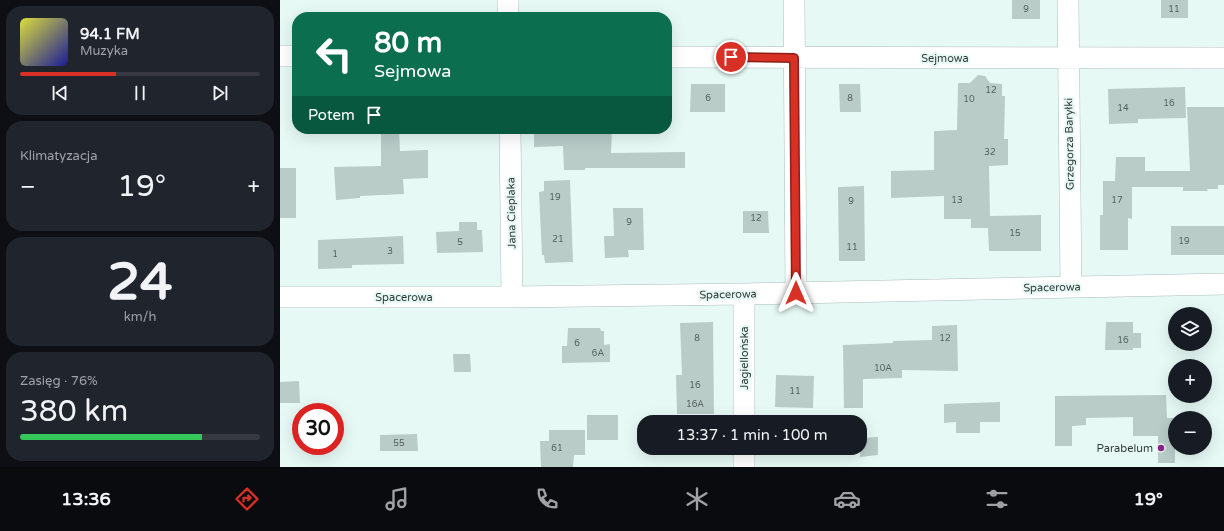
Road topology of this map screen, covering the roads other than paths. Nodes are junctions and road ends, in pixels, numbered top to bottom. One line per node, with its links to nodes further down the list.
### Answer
1 (508, 0): 4 (street)
2 (794, 0): 8 (street)
3 (1068, 0): 10 (street, Grzegorza Baryłki)
4 (508, 12)
5 (280, 56): 6 (street)
6 (292, 56)
7 (672, 57): 8 (street, Sejmowa)
8 (794, 58): 10 (street, Sejmowa); 14 (street)
9 (1224, 58): 10 (street, Sejmowa)
10 (1068, 59): 13 (street, Grzegorza Baryłki)
11 (510, 134): 17 (street, Jana Cieplaka)
12 (1224, 284): 13 (street, Spacerowa)
13 (1071, 287): 14 (street, Spacerowa)
14 (796, 293): 15 (street, Spacerowa)
15 (744, 294): 17 (street, Spacerowa); 18 (street, Jagiellońska)
16 (280, 297): 17 (street, Spacerowa)
17 (512, 297)
18 (744, 415)
19 (744, 455): 20 (street)
20 (744, 467)

